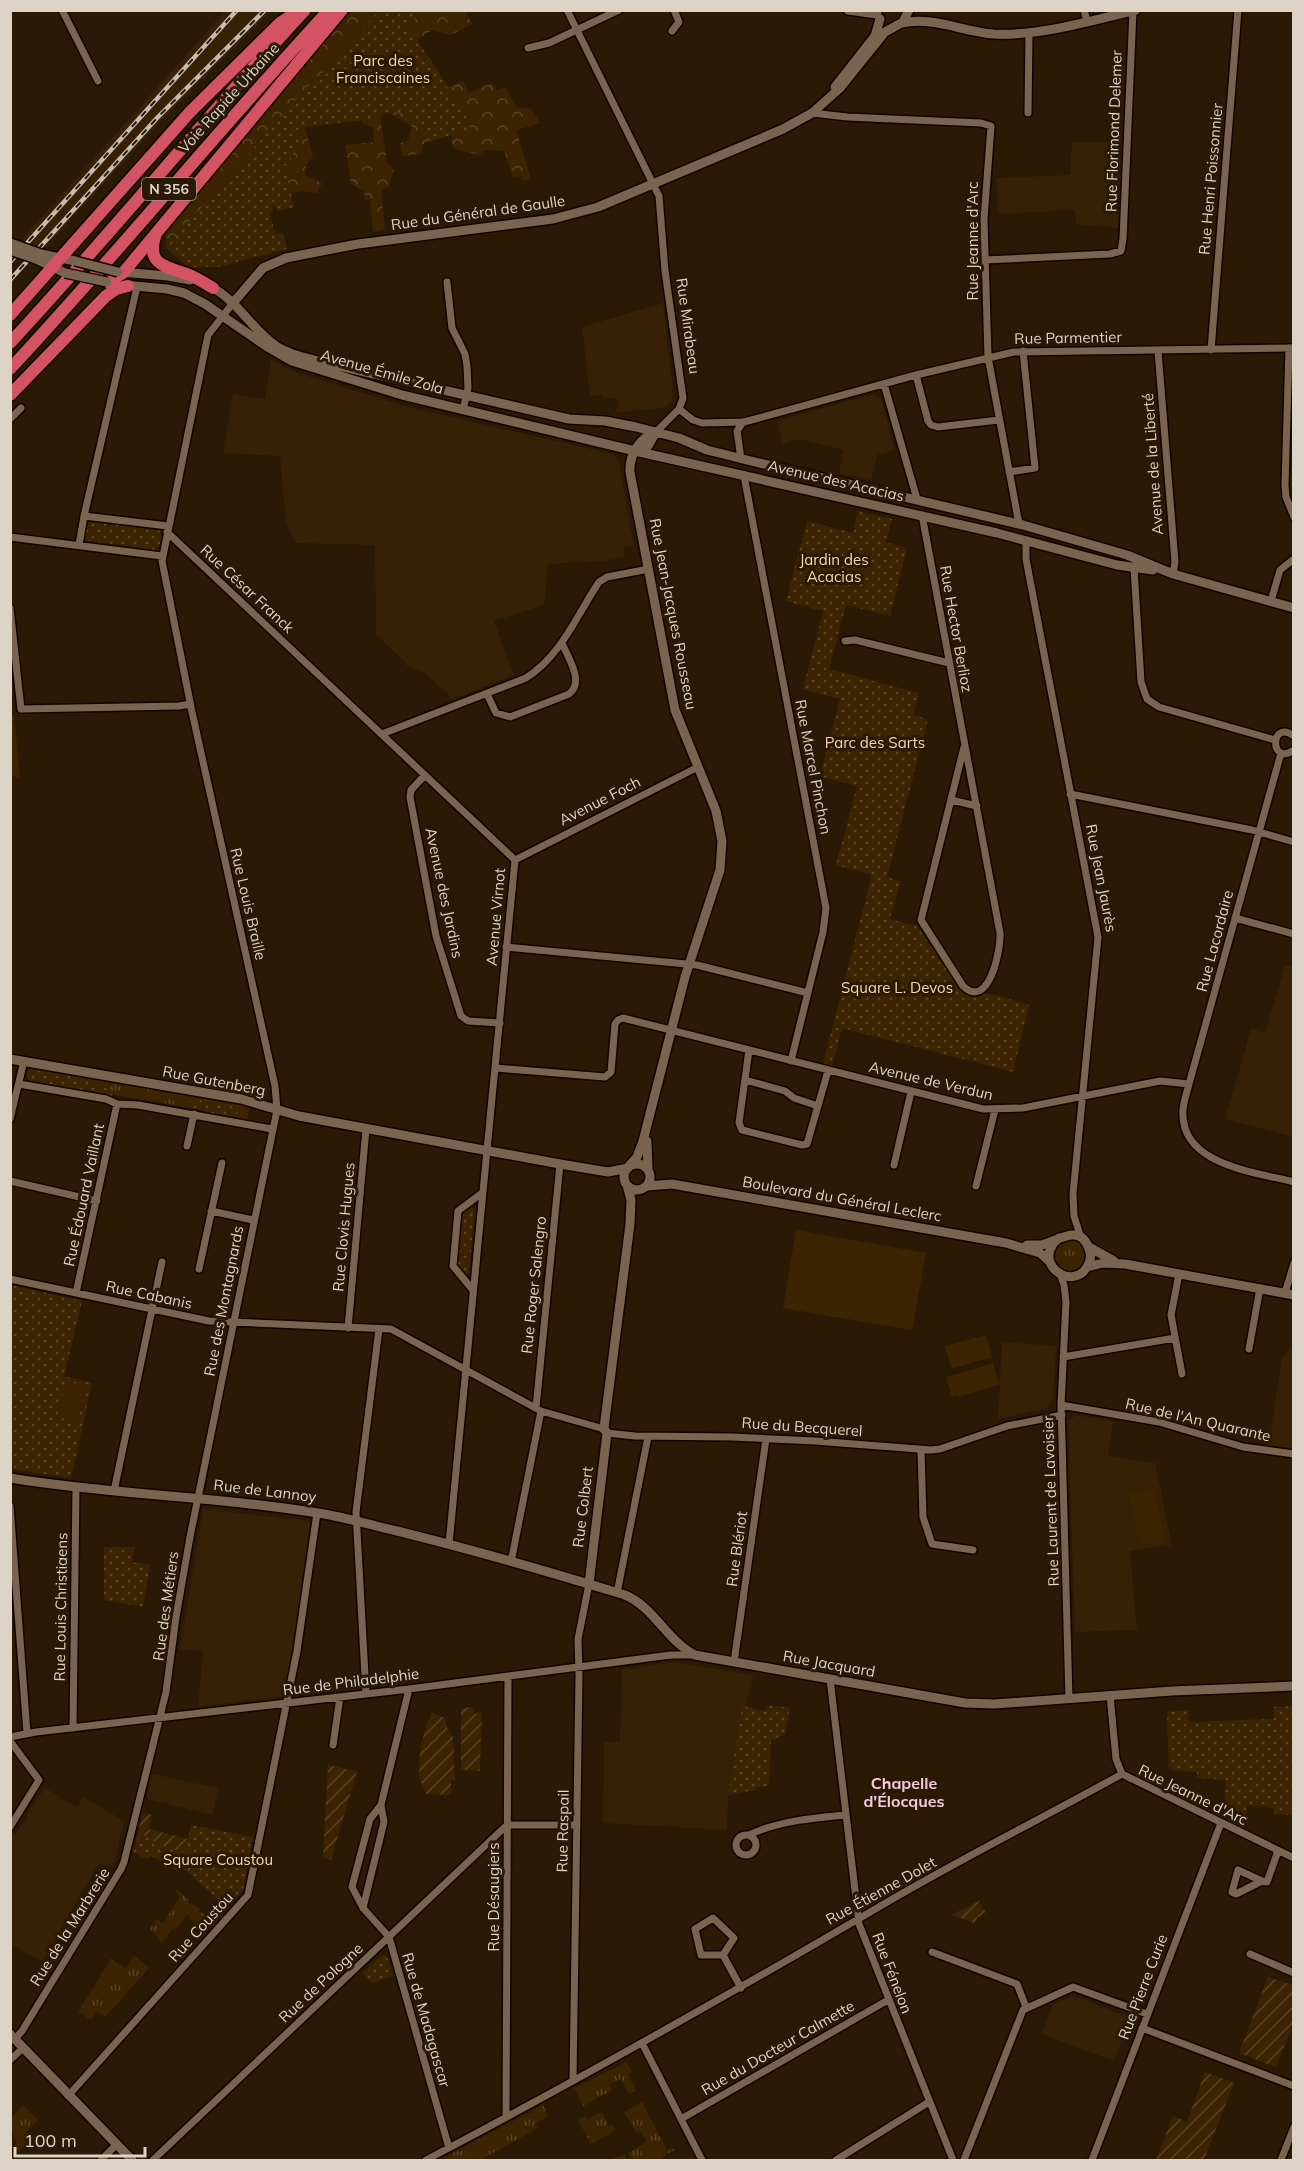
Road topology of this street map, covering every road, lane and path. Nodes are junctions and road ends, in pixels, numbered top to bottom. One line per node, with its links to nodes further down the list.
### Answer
1 (63, 10): 22 (street)
2 (299, 10): 31 (highway)
3 (305, 10): 42 (highway, Voie Rapide Urbaine / N 356)
4 (329, 10): 48 (highway, Voie Rapide Urbaine / N 356)
5 (342, 10): 27 (highway)
6 (567, 10): 18 (street, Rue Mirabeau)
7 (619, 10): 18 (street)
8 (674, 10): 19 (street)
9 (848, 10): 14 (street)
10 (910, 10): 16 (street, Rue du Général de Gaulle); 17 (street)
11 (1084, 10): 15 (street)
12 (1238, 10): 44 (street, Rue Henri Poissonnier)
13 (1134, 11): 15 (street); 32 (street, Rue Florimond Delemer)
14 (878, 14): 16 (street); 23 (street, Rue du Général de Gaulle)
15 (1087, 21): 20 (street)
16 (898, 24): 17 (street); 23 (street, Rue du Général de Gaulle)
17 (947, 26): 20 (street)
18 (578, 31): 21 (street); 26 (street, Rue Mirabeau)
19 (672, 31)
20 (1029, 32): 25 (street)
21 (528, 48)
22 (98, 81)
23 (828, 99): 24 (street, Rue du Général de Gaulle)
24 (812, 113): 26 (street, Rue du Général de Gaulle); 32 (street, Rue Jeanne d'Arc)
25 (1028, 113)
26 (653, 185): 39 (street, Rue du Général de Gaulle); 54 (street, Rue Mirabeau)
27 (156, 234): 36 (highway); 38 (highway)
28 (10, 243): 30 (street, bridge)
29 (10, 250): 30 (street, bridge)
30 (38, 256): 31 (street); 34 (street)
31 (60, 258): 33 (street); 34 (highway)
32 (985, 260): 47 (street, Rue Jeanne d'Arc)
33 (75, 263): 34 (street); 36 (street, bridge)
34 (52, 268): 36 (street, bridge); 40 (highway)
35 (176, 277): 36 (street, Avenue Émile Zola); 36 (street, Avenue Émile Zola); 38 (street, Avenue Émile Zola)
36 (119, 281): 41 (street, Avenue Émile Zola); 51 (highway); 65 (street)
37 (447, 282): 52 (street)
38 (213, 288): 39 (street, Avenue Émile Zola)
39 (233, 303): 41 (street); 52 (street, Avenue Émile Zola)
40 (10, 315)
41 (222, 316): 55 (street, Avenue Émile Zola); 69 (street)
42 (10, 343)
43 (1291, 348): 44 (street, Rue Parmentier); 67 (street)
44 (1211, 350): 46 (street, Rue Parmentier)
45 (1023, 351): 46 (street, Rue Parmentier); 47 (street, Rue Parmentier); 62 (street)
46 (1158, 351): 77 (street, Avenue de la Liberté)
47 (988, 357): 49 (street, Rue Parmentier); 57 (street, Rue Jean Jaurès)
48 (10, 369)
49 (916, 375): 50 (street, Rue Parmentier); 57 (street)
50 (884, 384): 58 (street, Rue Parmentier); 64 (street)
51 (10, 395)
52 (466, 397): 55 (street); 59 (street, Avenue Émile Zola)
53 (21, 408): 56 (street)
54 (679, 409): 58 (street, Rue Parmentier); 59 (street)
55 (463, 410): 60 (street, Avenue Émile Zola)
56 (10, 419)
57 (999, 420): 62 (street, Rue Jean Jaurès)
58 (744, 422): 61 (street)
59 (656, 432): 60 (street); 61 (street, Avenue des Acacias)
60 (635, 451): 63 (street, Avenue des Acacias); 76 (street, Rue Jean-Jacques Rousseau)
61 (741, 459): 63 (street, Avenue des Acacias); 64 (street, Avenue des Acacias)
62 (1009, 472): 68 (street, Rue Jean Jaurès)
63 (744, 476): 66 (street, Avenue des Acacias); 105 (street, Rue Marcel Pinchon)
64 (916, 499): 66 (street, Avenue des Acacias); 68 (street, Avenue des Acacias)
65 (84, 516): 69 (street); 72 (street)
66 (922, 516): 71 (street, Avenue des Acacias); 83 (street, Rue Hector Berlioz)
67 (1293, 517)
68 (1019, 524): 71 (street, Rue Jean Jaurès); 77 (street, Avenue des Acacias)
69 (167, 529): 73 (street); 84 (street, Rue César Franck)
70 (10, 537): 72 (street)
71 (1021, 539): 75 (street, Avenue des Acacias); 95 (street, Rue Jean Jaurès)
72 (79, 545): 73 (street)
73 (162, 556): 86 (street, Rue Louis Braille)
74 (1293, 559): 78 (street)
75 (1134, 568): 77 (street, Avenue des Acacias); 89 (street)
76 (649, 569): 82 (street); 93 (street, Rue Jean-Jacques Rousseau)
77 (1173, 574): 78 (street)
78 (1271, 602): 80 (street)
79 (10, 608): 86 (street)
80 (1293, 608)
81 (845, 641): 83 (street)
82 (562, 643): 85 (street); 85 (street)
83 (949, 663): 90 (street, Rue Hector Berlioz)
84 (309, 665): 87 (street, Avenue Virnot)
85 (487, 694): 87 (street)
86 (190, 704): 121 (street, Rue Louis Braille)
87 (382, 734): 94 (street, Avenue Virnot)
88 (1293, 736): 89 (street)
89 (1275, 740): 92 (street)
90 (964, 747): 96 (street, Rue Hector Berlioz); 97 (street, Rue Hector Berlioz)
91 (1293, 750): 92 (street)
92 (1281, 753): 98 (street, Rue Lacordaire)
93 (698, 767): 100 (street, Avenue Foch); 104 (street, Rue Jean-Jacques Rousseau)
94 (426, 775): 100 (street, Avenue Virnot); 106 (street, Avenue des Jardins)
95 (1070, 794): 98 (street); 118 (street, Rue Jean Jaurès)
96 (951, 800): 97 (street); 97 (street, Rue Hector Berlioz)
97 (977, 806)
98 (1259, 832): 99 (street); 101 (street, Rue Lacordaire)
99 (1293, 842)
100 (515, 860): 103 (street, Avenue Virnot)
101 (1235, 918): 102 (street); 116 (street, Rue Lacordaire)
102 (1293, 934)
103 (506, 947): 104 (street); 106 (street, Avenue Virnot)
104 (689, 964): 105 (street); 107 (street, Rue Jean-Jacques Rousseau)
105 (808, 993): 111 (street, Rue Marcel Pinchon)
106 (500, 1023): 112 (street, Avenue Virnot)
107 (671, 1030): 108 (street, Avenue de Verdun); 112 (street, Avenue de Verdun); 125 (street, Rue Jean-Jacques Rousseau)
108 (749, 1050): 111 (street, Avenue de Verdun); 114 (street)
109 (10, 1059): 110 (street, Rue Gutenberg)
110 (24, 1061): 115 (street); 121 (street, Rue Gutenberg)
111 (790, 1061): 113 (street, Avenue de Verdun)
112 (496, 1068): 129 (street, Avenue Virnot)
113 (828, 1071): 117 (street, Avenue de Verdun); 120 (street)
114 (745, 1080): 120 (street); 120 (street)
115 (19, 1084): 119 (street); 124 (street)
116 (1189, 1084): 118 (street, Avenue de Verdun); 137 (street, Rue Lacordaire)
117 (911, 1092): 122 (street, Avenue de Verdun); 132 (street)
118 (1082, 1096): 122 (street, Avenue de Verdun); 148 (street, Rue Jean Jaurès)
119 (117, 1104): 123 (street); 143 (street, Rue Édouard Vaillant)
120 (818, 1106)
121 (277, 1110): 126 (street, Rue des Montagnards); 127 (street, Rue Gutenberg)
122 (995, 1110): 141 (street)
123 (194, 1114): 126 (street); 128 (street)
124 (10, 1119)
125 (648, 1120): 133 (street, Rue Jean-Jacques Rousseau); 135 (street, Rue Jean-Jacques Rousseau)
126 (272, 1129): 145 (street, Rue des Montagnards)
127 (366, 1129): 129 (street, Rue Gutenberg); 168 (street, Rue Clovis Hugues)
128 (187, 1146)
129 (487, 1150): 131 (street); 142 (street, Avenue Virnot)
130 (222, 1163): 144 (street)
131 (560, 1164): 134 (street); 177 (street, Rue Roger Salengro)
132 (894, 1165)
133 (628, 1167): 134 (street); 135 (street); 138 (street)
134 (603, 1171): 138 (street)
135 (649, 1171): 139 (street, Boulevard du Général Leclerc); 140 (street)
136 (10, 1181): 143 (street)
137 (1293, 1182)
138 (626, 1183): 140 (street); 146 (street)
139 (672, 1184): 140 (street, Boulevard du Général Leclerc); 149 (street, Boulevard du Général Leclerc)
140 (646, 1186): 146 (street)
141 (976, 1186)
142 (482, 1193): 162 (street, Avenue Virnot); 162 (street)
143 (97, 1201): 163 (street, Rue Édouard Vaillant)
144 (211, 1212): 145 (street); 156 (street)
145 (254, 1220): 167 (street, Rue des Montagnards)
146 (630, 1224): 179 (street)
147 (1059, 1238): 148 (street); 149 (street, Boulevard du Général Leclerc); 151 (street)
148 (1081, 1238): 150 (street)
149 (1006, 1243): 151 (street, Boulevard du Général Leclerc)
150 (1089, 1247): 154 (street); 155 (street)
151 (1049, 1261): 157 (street)
152 (162, 1262): 166 (street)
153 (1293, 1263): 164 (street)
154 (1125, 1264): 155 (street); 158 (street)
155 (1087, 1267): 159 (street)
156 (199, 1269)
157 (1059, 1274): 159 (street); 165 (street, Rue Laurent de Lavoisier)
158 (1179, 1274): 161 (street); 171 (street)
159 (1077, 1275): 165 (street, Rue Laurent de Lavoisier)
160 (10, 1279): 163 (street, Rue Cabanis)
161 (1260, 1288): 164 (street); 172 (street)
162 (472, 1289): 174 (street, Avenue Virnot)
163 (76, 1293): 166 (street, Rue Cabanis)
164 (1289, 1294)
165 (1066, 1302): 173 (street, Rue Laurent de Lavoisier)
166 (152, 1310): 167 (street, Rue Cabanis); 186 (street)
167 (234, 1322): 168 (street, Rue Cabanis); 187 (street, Rue des Montagnards)
168 (348, 1328): 169 (street, Rue Cabanis)
169 (379, 1329): 170 (street, Rue Cabanis); 190 (street)
170 (391, 1329): 174 (street, Rue du Becquerel)
171 (1175, 1338): 173 (street); 175 (street)
172 (1249, 1349)
173 (1063, 1357): 176 (street, Rue Laurent de Lavoisier)
174 (465, 1370): 177 (street, Rue du Becquerel); 191 (street, Avenue Virnot)
175 (1182, 1374)
176 (1061, 1406): 178 (street, Rue Laurent de Lavoisier); 183 (street, Rue de l'An Quarante)
177 (538, 1410): 179 (street, Rue du Becquerel); 193 (street, Rue Roger Salengro)
178 (1062, 1415): 182 (street, Rue du Becquerel); 206 (street, Rue Laurent de Lavoisier)
179 (606, 1431): 180 (street, Rue du Becquerel); 194 (street, Rue Colbert)
180 (648, 1437): 181 (street, Rue du Becquerel); 195 (street)
181 (766, 1439): 182 (street, Rue du Becquerel); 197 (street, Rue Blériot)
182 (921, 1450): 192 (street)
183 (1293, 1454)
184 (10, 1478): 185 (street, Rue de Lannoy)
185 (76, 1487): 186 (street, Rue de Lannoy); 209 (street, Rue Louis Christiaens)
186 (114, 1491): 187 (street, Rue de Lannoy)
187 (197, 1498): 189 (street, Rue de Lannoy); 208 (street, Rue des Métiers)
188 (10, 1506): 210 (street)
189 (317, 1513): 190 (street, Rue de Lannoy); 207 (street, Rue Coustou)
190 (356, 1521): 191 (street, Rue de Lannoy); 203 (street)
191 (449, 1544): 193 (street, Rue de Lannoy)
192 (973, 1550)
193 (512, 1562): 194 (street, Rue de Lannoy)
194 (589, 1584): 195 (street, Rue Jacquard); 198 (street, Rue Raspail)
195 (617, 1593): 196 (street, Rue Jacquard)
196 (695, 1655): 197 (street, Rue Jacquard); 198 (street, Rue de Philadelphie)
197 (734, 1662): 200 (street, Rue Jacquard)
198 (579, 1667): 199 (street, Rue de Philadelphie); 218 (street, Rue Raspail)
199 (508, 1677): 202 (street, Rue de Philadelphie); 217 (street, Rue Désaugiers)
200 (830, 1679): 206 (street, Rue Jacquard); 215 (street, Rue Fénelon)
201 (1293, 1686): 204 (street, Rue Jacquard)
202 (409, 1689): 203 (street, Rue de Philadelphie); 214 (street, Rue de Madagascar)
203 (366, 1694): 205 (street, Rue de Philadelphie)
204 (1110, 1695): 206 (street, Rue Jacquard); 213 (street, Rue Jeanne d'Arc)
205 (340, 1697): 207 (street, Rue de Philadelphie); 212 (street)
206 (1069, 1699)
207 (287, 1703): 208 (street, Rue de Philadelphie); 242 (street, Rue Coustou)
208 (161, 1718): 209 (street, Rue de Philadelphie); 236 (street, Rue de la Marbrerie)
209 (74, 1728): 210 (street, Rue de Philadelphie)
210 (27, 1733): 211 (street, Rue de Philadelphie)
211 (10, 1739): 219 (street)
212 (333, 1745)
213 (1122, 1774): 216 (street, Rue Jeanne d'Arc); 225 (street, Rue Étienne Dolet)
214 (381, 1805): 224 (street, Rue de Madagascar); 224 (street, Rue de Madagascar)
215 (845, 1815): 220 (street); 225 (street, Rue Fénelon)
216 (1221, 1823): 221 (street, Rue Jeanne d'Arc); 234 (street, Rue Pierre Curie)
217 (507, 1825): 218 (street); 226 (street, Rue de Pologne); 244 (street, Rue Désaugiers)
218 (577, 1825): 240 (street, Rue Raspail)
219 (10, 1827)
220 (749, 1836)
221 (1278, 1851): 222 (street, Rue Jeanne d'Arc); 223 (street)
222 (1293, 1858)
223 (1262, 1881)
224 (363, 1908): 226 (street, Rue de Madagascar)
225 (858, 1919): 231 (street, Rue Étienne Dolet); 232 (street, Rue Fénelon)
226 (389, 1937): 248 (street, Rue de Madagascar); 251 (street, Rue de Pologne)
227 (932, 1952): 233 (street)
228 (1250, 1954): 230 (street)
229 (723, 1955): 229 (street); 231 (street)
230 (1293, 1973)
231 (741, 1988): 237 (street, Rue Étienne Dolet)
232 (888, 2001): 243 (street, Rue Fénelon); 245 (street, Rue du Docteur Calmette)
233 (1026, 2007): 234 (street); 256 (street)
234 (1147, 2014): 235 (street, Rue Pierre Curie)
235 (1142, 2028): 241 (street); 257 (street, Rue Pierre Curie)
236 (13, 2037): 238 (street)
237 (642, 2043): 240 (street, Rue Étienne Dolet); 245 (street)
238 (23, 2048): 239 (street); 242 (street)
239 (10, 2060)
240 (573, 2080): 244 (street, Rue Étienne Dolet)
241 (1293, 2086)
242 (68, 2096): 247 (street)
243 (929, 2102): 254 (street); 255 (street, Rue Fénelon)
244 (506, 2117): 248 (street, Rue Étienne Dolet)
245 (681, 2119): 253 (street)
246 (1293, 2127): 258 (street)
247 (116, 2145): 249 (street); 250 (street)
248 (449, 2148): 252 (street, Rue Étienne Dolet)
249 (101, 2160)
250 (132, 2160)
251 (153, 2160)
252 (426, 2160)
253 (702, 2160)
254 (836, 2160)
255 (953, 2160)
256 (964, 2160)
257 (1092, 2160)
258 (1281, 2160)

